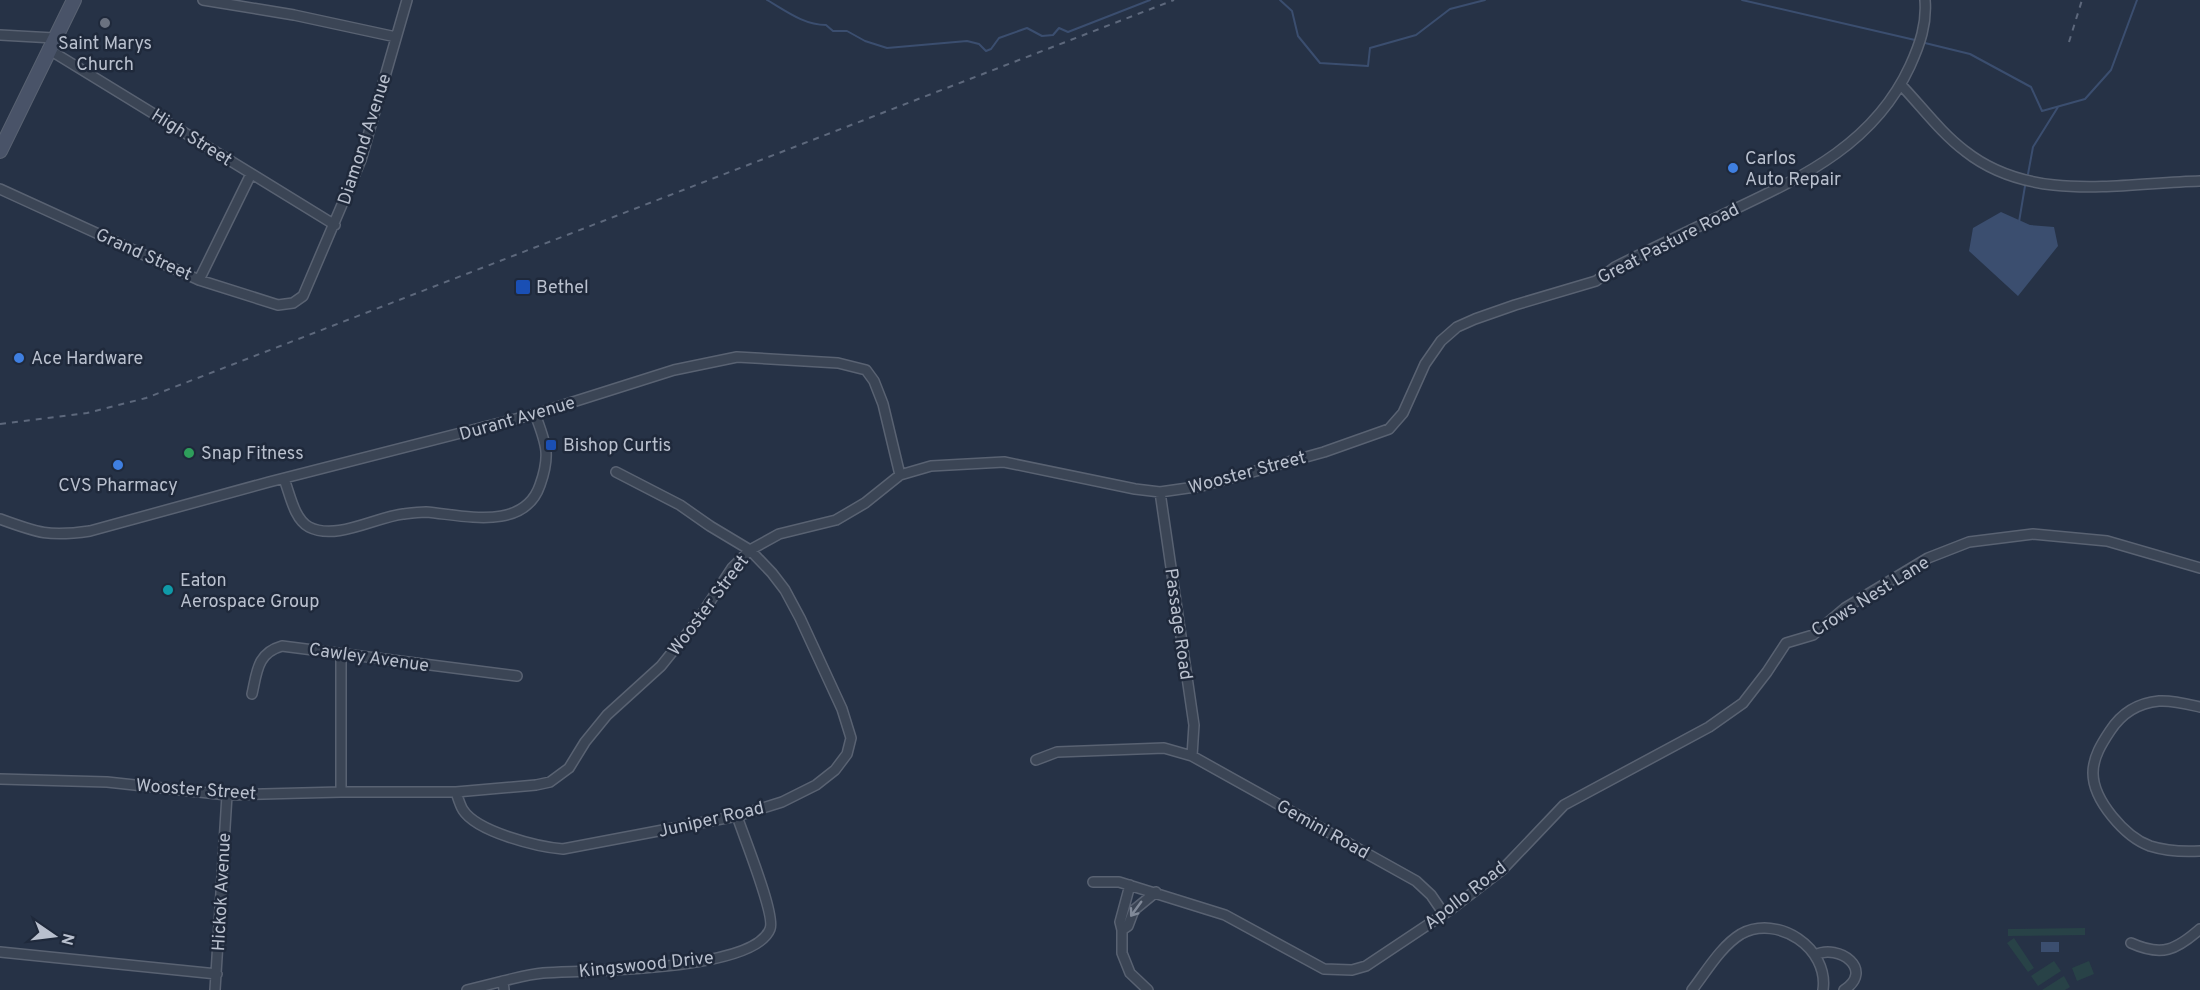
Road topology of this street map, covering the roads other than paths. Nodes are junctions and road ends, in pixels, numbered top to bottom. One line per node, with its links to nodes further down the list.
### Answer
1 (74, 0): 7 (main road)
2 (203, 0): 6 (street)
3 (407, 0): 6 (street, Diamond Avenue)
4 (1925, 0): 8 (street, Great Pasture Road)
5 (0, 35): 7 (street)
6 (396, 37): 13 (street, Diamond Avenue)
7 (51, 44): 9 (main road); 10 (street, High Street)
8 (1901, 85): 11 (street); 15 (street, Great Pasture Road)
9 (0, 150)
10 (251, 174): 13 (street, High Street); 14 (street)
11 (2200, 181)
12 (0, 189): 14 (street, Grand Street)
13 (335, 225): 16 (street, Diamond Avenue)
14 (199, 280): 16 (street, Grand Street)
15 (1556, 294): 21 (street, Wooster Street)
16 (292, 303)
17 (535, 414): 19 (street, Durant Avenue); 20 (street, Durant Avenue); 20 (street)
18 (616, 472): 23 (street, Juniper Road)
19 (900, 475): 21 (street, Wooster Street); 23 (street, Wooster Street)
20 (284, 479): 22 (street, Durant Avenue)
21 (1160, 492): 30 (street, Passage Road)
22 (0, 519)
23 (750, 550): 34 (street, Wooster Street); 36 (street, Juniper Road)
24 (2200, 568): 25 (street, Crows Nest Lane)
25 (1786, 643): 41 (street, Apollo Road)
26 (341, 655): 27 (street, Cawley Avenue); 28 (street, Cawley Avenue); 33 (street)
27 (517, 676)
28 (252, 694)
29 (2200, 707): 37 (street)
30 (1192, 756): 31 (street, Gemini Road); 41 (street, Gemini Road)
31 (1036, 760)
32 (0, 779): 35 (street, Wooster Street)
33 (341, 792): 34 (street, Wooster Street); 35 (street, Wooster Street)
34 (456, 792): 36 (street, Juniper Road)
35 (227, 795): 47 (street, Hickok Avenue)
36 (736, 816): 48 (street, Kingswood Drive)
37 (2200, 851)
38 (1093, 882): 39 (street, Apollo Road)
39 (1130, 885): 40 (street, Apollo Road); 43 (street)
40 (1156, 892): 41 (street, Apollo Road); 43 (street, one-way to 43)
41 (1444, 914)
42 (2200, 928): 44 (street)
43 (1122, 930): 51 (street)
44 (2131, 943)
45 (0, 952): 47 (street)
46 (1815, 955): 52 (street); 53 (street); 54 (street)
47 (217, 974): 49 (street, Hickok Avenue)
48 (503, 986): 50 (street, Kingswood Drive)
49 (215, 990)
50 (467, 990)
51 (1148, 990)
52 (1692, 990)
53 (1823, 990)
54 (1844, 990)

